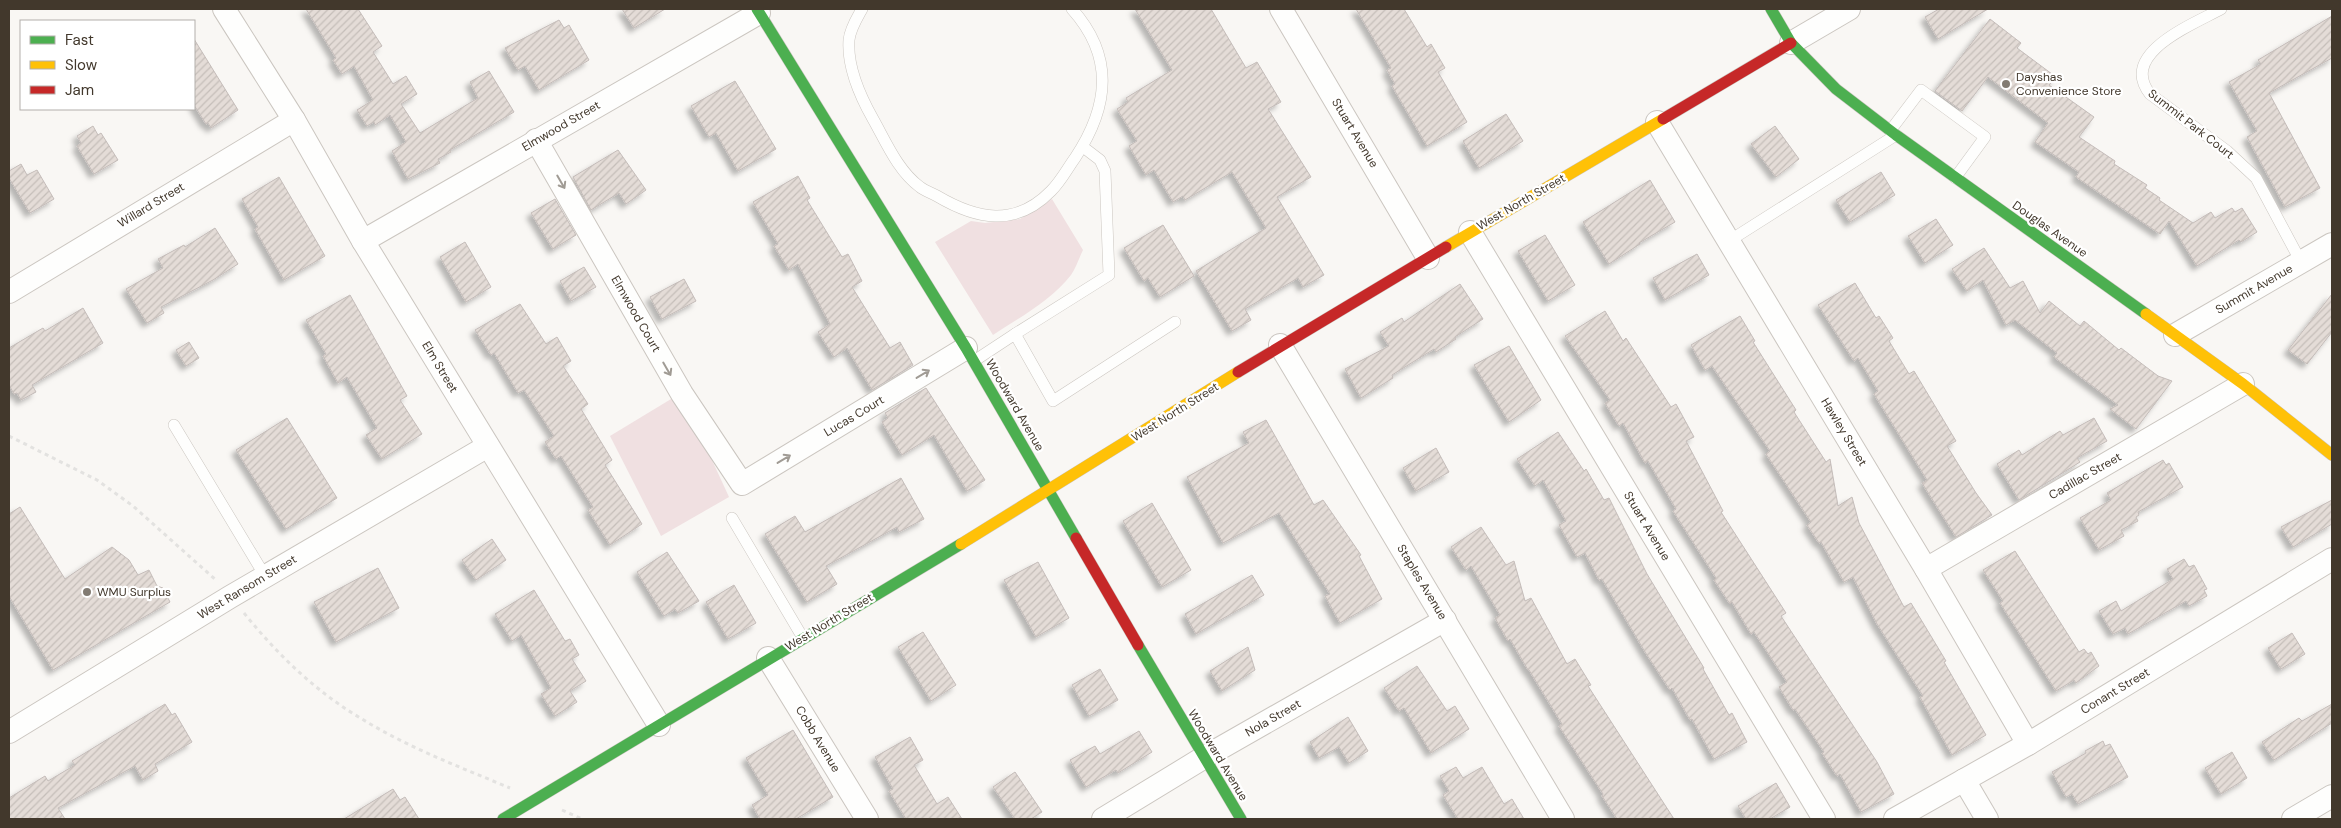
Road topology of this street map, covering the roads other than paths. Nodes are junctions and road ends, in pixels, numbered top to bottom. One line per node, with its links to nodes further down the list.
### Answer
1 (224, 9): 10 (street, Elm Street)
2 (862, 9): 14 (lane)
3 (1072, 9): 14 (lane)
4 (1281, 9): 20 (street, Stuart Avenue)
5 (1771, 9): 9 (street, Douglas Avenue)
6 (1849, 9): 9 (street, West North Street)
7 (2222, 9): 21 (lane, Summit Park Court)
8 (758, 11): 13 (street, Elmwood Street); 27 (street, Woodward Avenue)
9 (1791, 43): 11 (street, West North Street); 12 (street, Douglas Avenue)
10 (294, 120): 17 (street, Elm Street); 22 (street, Willard Street)
11 (1657, 122): 16 (street, West North Street); 18 (street, Hawley Street)
12 (1893, 133): 15 (street, Douglas Avenue); 15 (lane); 18 (lane)
13 (536, 140): 17 (street, Elmwood Street); 32 (street, Elmwood Court, one-way to 32)
14 (1082, 147): 24 (lane)
15 (1955, 178): 25 (street, Douglas Avenue)
16 (1470, 232): 20 (street, West North Street); 52 (street, Stuart Avenue)
17 (364, 241): 30 (street, Elm Street)
18 (1729, 241): 36 (street, Hawley Street)
19 (2332, 244): 21 (street, Summit Avenue)
20 (1428, 258): 26 (street, West North Street)
21 (2302, 262): 25 (street, Summit Avenue)
22 (9, 292)
23 (1174, 322): 24 (lane)
24 (1015, 334): 27 (lane)
25 (2175, 335): 28 (street, Douglas Avenue)
26 (1280, 346): 33 (street, West North Street); 38 (street, Staples Avenue)
27 (970, 354): 32 (street, Lucas Court, one-way to 27); 33 (street, Woodward Avenue)
28 (2243, 384): 31 (street, Douglas Avenue); 36 (street, Cadillac Street)
29 (174, 425): 37 (lane)
30 (488, 446): 37 (street, West Ransom Street); 41 (street, Elm Street)
31 (2332, 454)
32 (742, 484)
33 (1048, 491): 39 (street, West North Street); 44 (street, Woodward Avenue)
34 (732, 518): 39 (lane)
35 (2332, 559): 43 (street, Conant Street)
36 (1926, 569): 43 (street, Hawley Street)
37 (265, 576): 42 (street, West Ransom Street)
38 (1445, 620): 44 (street, Nola Street); 51 (street, Staples Avenue)
39 (803, 638): 40 (street, West North Street)
40 (768, 658): 41 (street, West North Street); 48 (street, Cobb Avenue)
41 (659, 724): 47 (street, West North Street)
42 (9, 732)
43 (2028, 744): 45 (street, Conant Street)
44 (1203, 758): 49 (street, Nola Street); 50 (street, Woodward Avenue)
45 (1964, 780): 53 (street, Conant Street); 54 (street)
46 (2332, 796): 55 (street)
47 (505, 819)
48 (867, 819)
49 (1103, 819)
50 (1241, 819)
51 (1563, 819)
52 (1824, 819)
53 (1895, 819)
54 (1987, 819)
55 (2293, 819)

